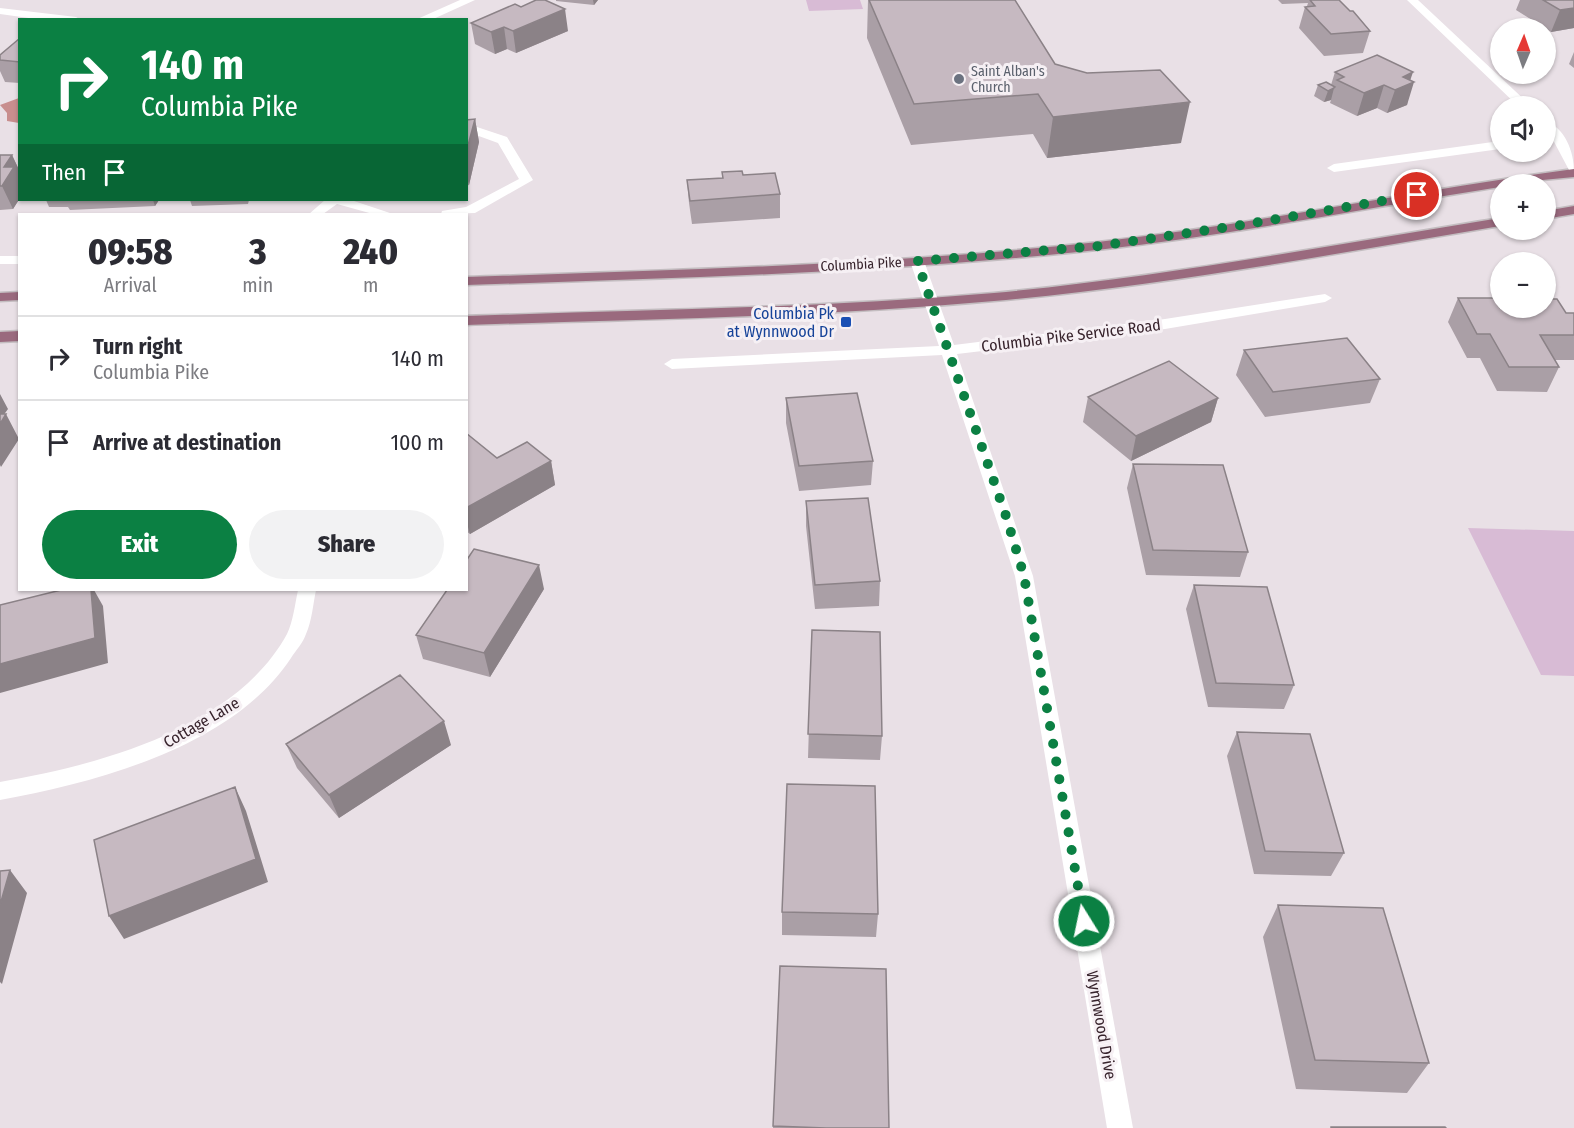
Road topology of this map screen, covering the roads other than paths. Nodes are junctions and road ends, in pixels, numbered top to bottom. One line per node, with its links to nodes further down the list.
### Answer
1 (470, 0): 5 (street)
2 (1412, 0): 6 (street)
3 (0, 11): 4 (street)
4 (59, 18)
5 (425, 18)
6 (1514, 96)
7 (468, 132): 20 (street)
8 (1574, 134): 9 (street)
9 (1556, 136)
10 (1556, 144): 12 (street)
11 (1490, 146): 13 (street)
12 (1574, 167)
13 (1334, 168)
14 (1574, 173): 25 (main road, Columbia Pike)
15 (334, 201): 18 (street)
16 (340, 201): 19 (street)
17 (1574, 210): 21 (main road)
18 (316, 213)
19 (382, 213)
20 (453, 213)
21 (1556, 213)
22 (1490, 224): 30 (main road)
23 (0, 260): 24 (street)
24 (18, 260)
25 (917, 261): 26 (main road, Columbia Pike); 30 (street, Wynnwood Drive)
26 (468, 281)
27 (18, 296): 28 (main road)
28 (0, 297)
29 (1325, 298): 34 (street, Columbia Pike Service Road)
30 (931, 302): 31 (main road); 34 (street, Wynnwood Drive)
31 (468, 321)
32 (18, 336): 33 (main road)
33 (0, 337)
34 (948, 350): 35 (street, Columbia Pike Service Road); 38 (street, Wynnwood Drive)
35 (672, 364)
36 (307, 591): 37 (street, Cottage Lane)
37 (0, 791)
38 (1120, 1128)

